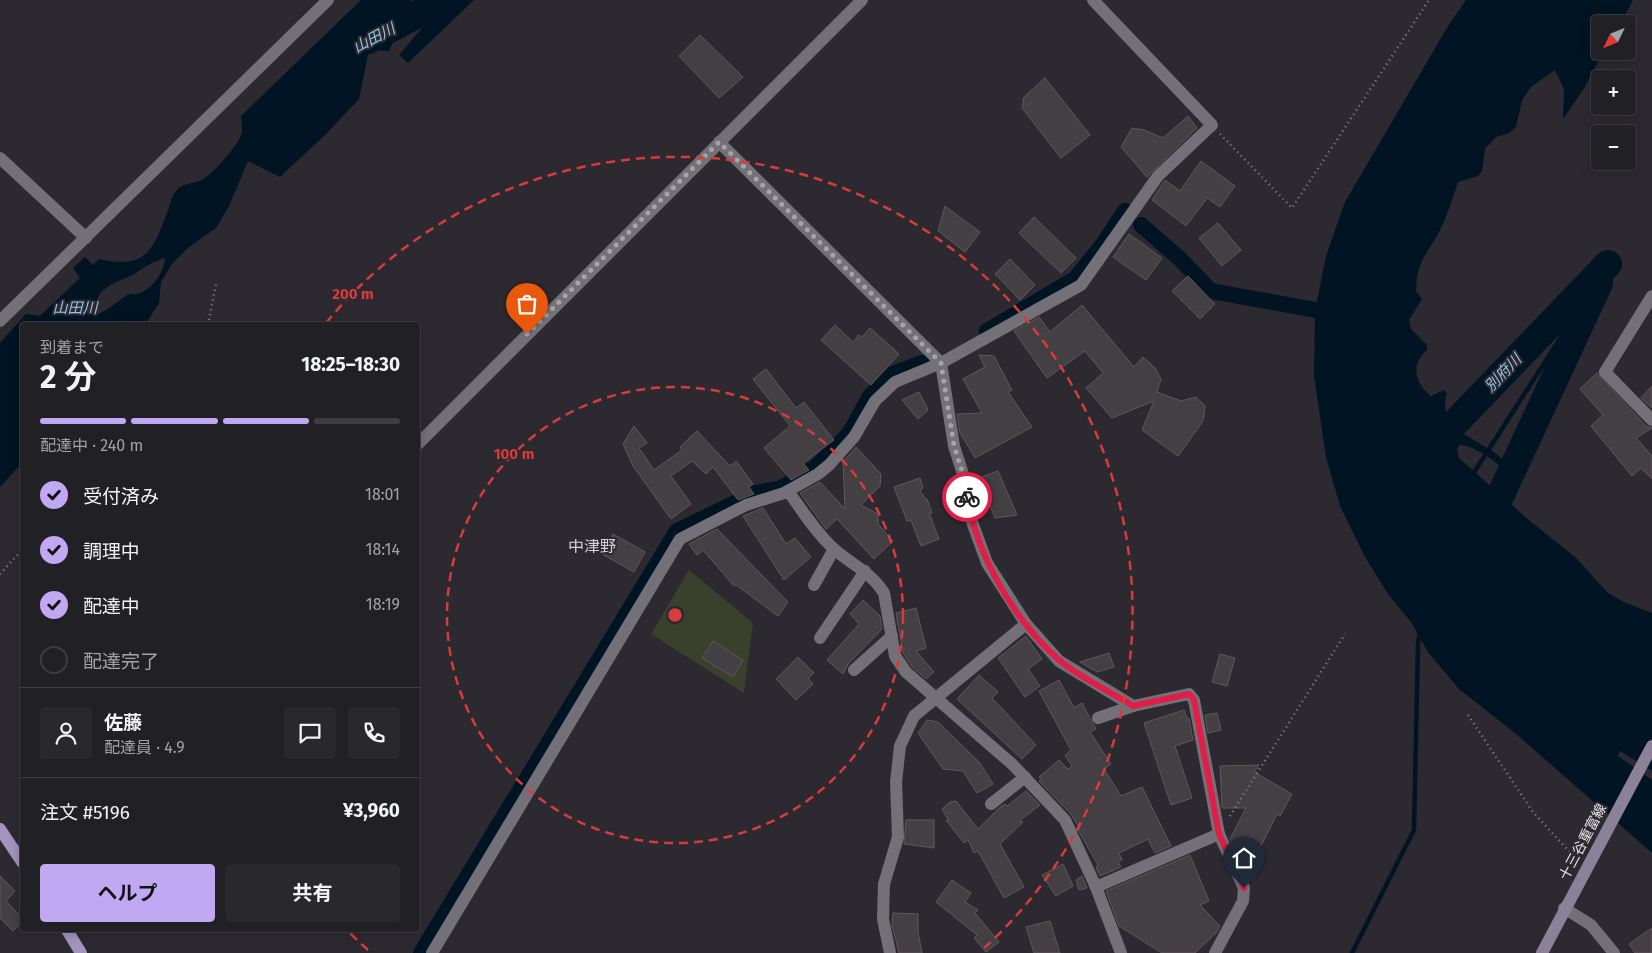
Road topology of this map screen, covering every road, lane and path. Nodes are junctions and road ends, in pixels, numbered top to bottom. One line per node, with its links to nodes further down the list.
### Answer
1 (328, 0): 8 (street)
2 (862, 0): 6 (street)
3 (1093, 0): 5 (street)
4 (1429, 0): 5 (path)
5 (1212, 126): 13 (street)
6 (719, 142): 13 (street); 15 (street)
7 (0, 158): 8 (street)
8 (86, 238): 11 (street)
9 (216, 284): 12 (path)
10 (1652, 296): 14 (street)
11 (0, 321)
12 (209, 322)
13 (941, 363): 16 (street); 22 (street)
14 (1652, 420)
15 (420, 442)
16 (788, 491): 17 (street); 42 (street)
17 (834, 549): 19 (street); 21 (street)
18 (20, 552): 20 (path)
19 (865, 571): 24 (street); 25 (street)
20 (0, 574)
21 (814, 585)
22 (1026, 624): 27 (street); 28 (street)
23 (1345, 634): 35 (path)
24 (892, 636): 26 (street); 27 (street)
25 (820, 638)
26 (854, 670)
27 (936, 698): 32 (street); 43 (street)
28 (1133, 706): 30 (street); 35 (street)
29 (1468, 715): 37 (path)
30 (1098, 718)
31 (1652, 746): 37 (main road, 十三谷重富線)
32 (1025, 777): 33 (street); 38 (street)
33 (991, 804)
34 (0, 830): 36 (main road)
35 (1219, 834): 38 (street); 45 (street)
36 (20, 859)
37 (1587, 866): 39 (main road, 十三谷重富線)
38 (1096, 887): 44 (street)
39 (1564, 908): 46 (main road, 十三谷重富線); 47 (street)
40 (68, 932): 41 (main road)
41 (81, 953)
42 (432, 953)
43 (890, 953)
44 (1121, 953)
45 (1215, 953)
46 (1542, 953)
47 (1614, 953)

